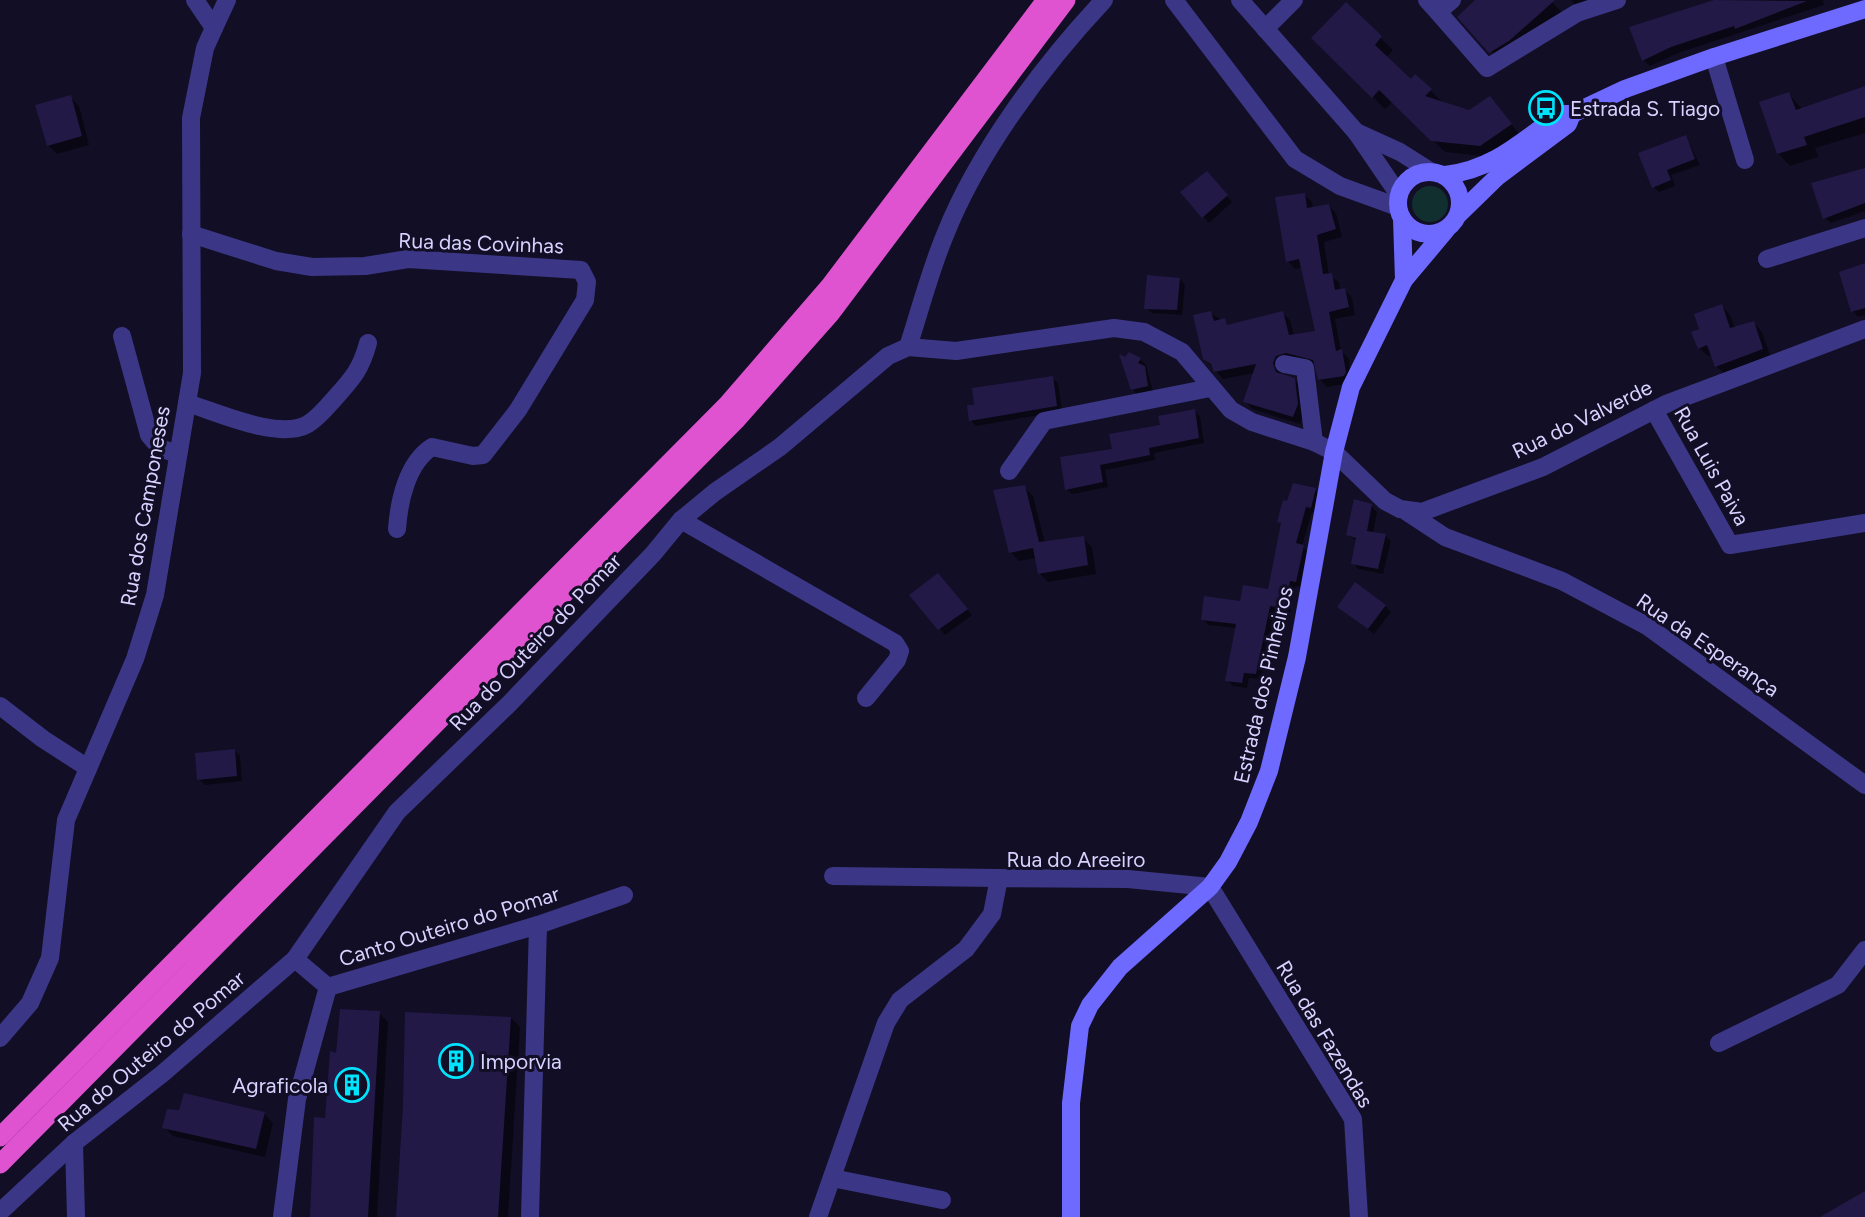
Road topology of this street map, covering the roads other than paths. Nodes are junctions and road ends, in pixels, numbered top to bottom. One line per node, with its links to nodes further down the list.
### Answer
1 (195, 0): 13 (street)
2 (227, 0): 13 (street, Rua dos Camponeses)
3 (1046, 0): 57 (highway)
4 (1066, 0): 59 (highway)
5 (1104, 0): 30 (street)
6 (1174, 0): 20 (street)
7 (1240, 0): 14 (street)
8 (1294, 0): 14 (street)
9 (1452, 0): 11 (street)
10 (1617, 0): 11 (street)
11 (1432, 6)
12 (1865, 9): 15 (main road)
13 (214, 28): 24 (street, Rua dos Camponeses)
14 (1265, 29): 17 (street)
15 (1714, 57): 16 (main road); 18 (street)
16 (1572, 114): 19 (main road); 21 (main road)
17 (1356, 132): 19 (street); 20 (street)
18 (1745, 159)
19 (1438, 173): 20 (main road); 21 (main road)
20 (1399, 207): 23 (main road); 26 (main road, Estrada dos Pinheiros)
21 (1459, 214): 23 (main road)
22 (1865, 228): 25 (street)
23 (1446, 230): 26 (main road, Estrada dos Pinheiros)
24 (191, 233): 33 (street, Rua dos Camponeses); 42 (street, Rua das Covinhas)
25 (1767, 259)
26 (1404, 280): 36 (main road, Estrada dos Pinheiros)
27 (1865, 329): 34 (street, Rua do Valverde)
28 (122, 336): 37 (street)
29 (368, 343): 33 (street)
30 (908, 347): 32 (street); 40 (street, Rua do Outeiro do Pomar)
31 (1284, 364): 35 (street)
32 (1205, 381): 35 (street); 38 (street)
33 (187, 402): 37 (street, Rua dos Camponeses)
34 (1654, 410): 39 (street, Rua do Valverde); 41 (street, Rua Luis Paiva)
35 (1314, 442): 36 (street)
36 (1334, 452): 39 (street); 49 (main road, Estrada dos Pinheiros)
37 (177, 454): 45 (street, Rua dos Camponeses)
38 (1009, 471)
39 (1400, 509): 46 (street, Rua da Esperança)
40 (681, 520): 43 (street); 53 (street, Rua do Outeiro do Pomar)
41 (1865, 523)
42 (397, 529)
43 (866, 698)
44 (0, 706): 45 (street)
45 (88, 768): 55 (street, Rua dos Camponeses)
46 (1865, 785)
47 (833, 876): 48 (street)
48 (999, 878): 49 (street, Rua do Areeiro); 60 (street, Rua do Areeiro)
49 (1210, 887): 67 (main road, Estrada dos Pinheiros); 68 (street, Rua das Fazendas)
50 (624, 895): 51 (street, Canto Outeiro do Pomar)
51 (538, 925): 54 (street, Canto Outeiro do Pomar); 65 (street)
52 (1865, 950): 56 (street)
53 (295, 959): 54 (street, Canto Outeiro do Pomar); 58 (street, Rua do Outeiro do Pomar)
54 (328, 987): 64 (street)
55 (0, 1038)
56 (1719, 1043)
57 (0, 1137)
58 (74, 1143): 62 (street, Rua do Outeiro do Pomar); 63 (street)
59 (0, 1164)
60 (832, 1178): 61 (street); 66 (street, Rua do Areeiro)
61 (942, 1200)
62 (0, 1212)
63 (76, 1217)
64 (282, 1217)
65 (530, 1217)
66 (818, 1217)
67 (1071, 1217)
68 (1359, 1217)

